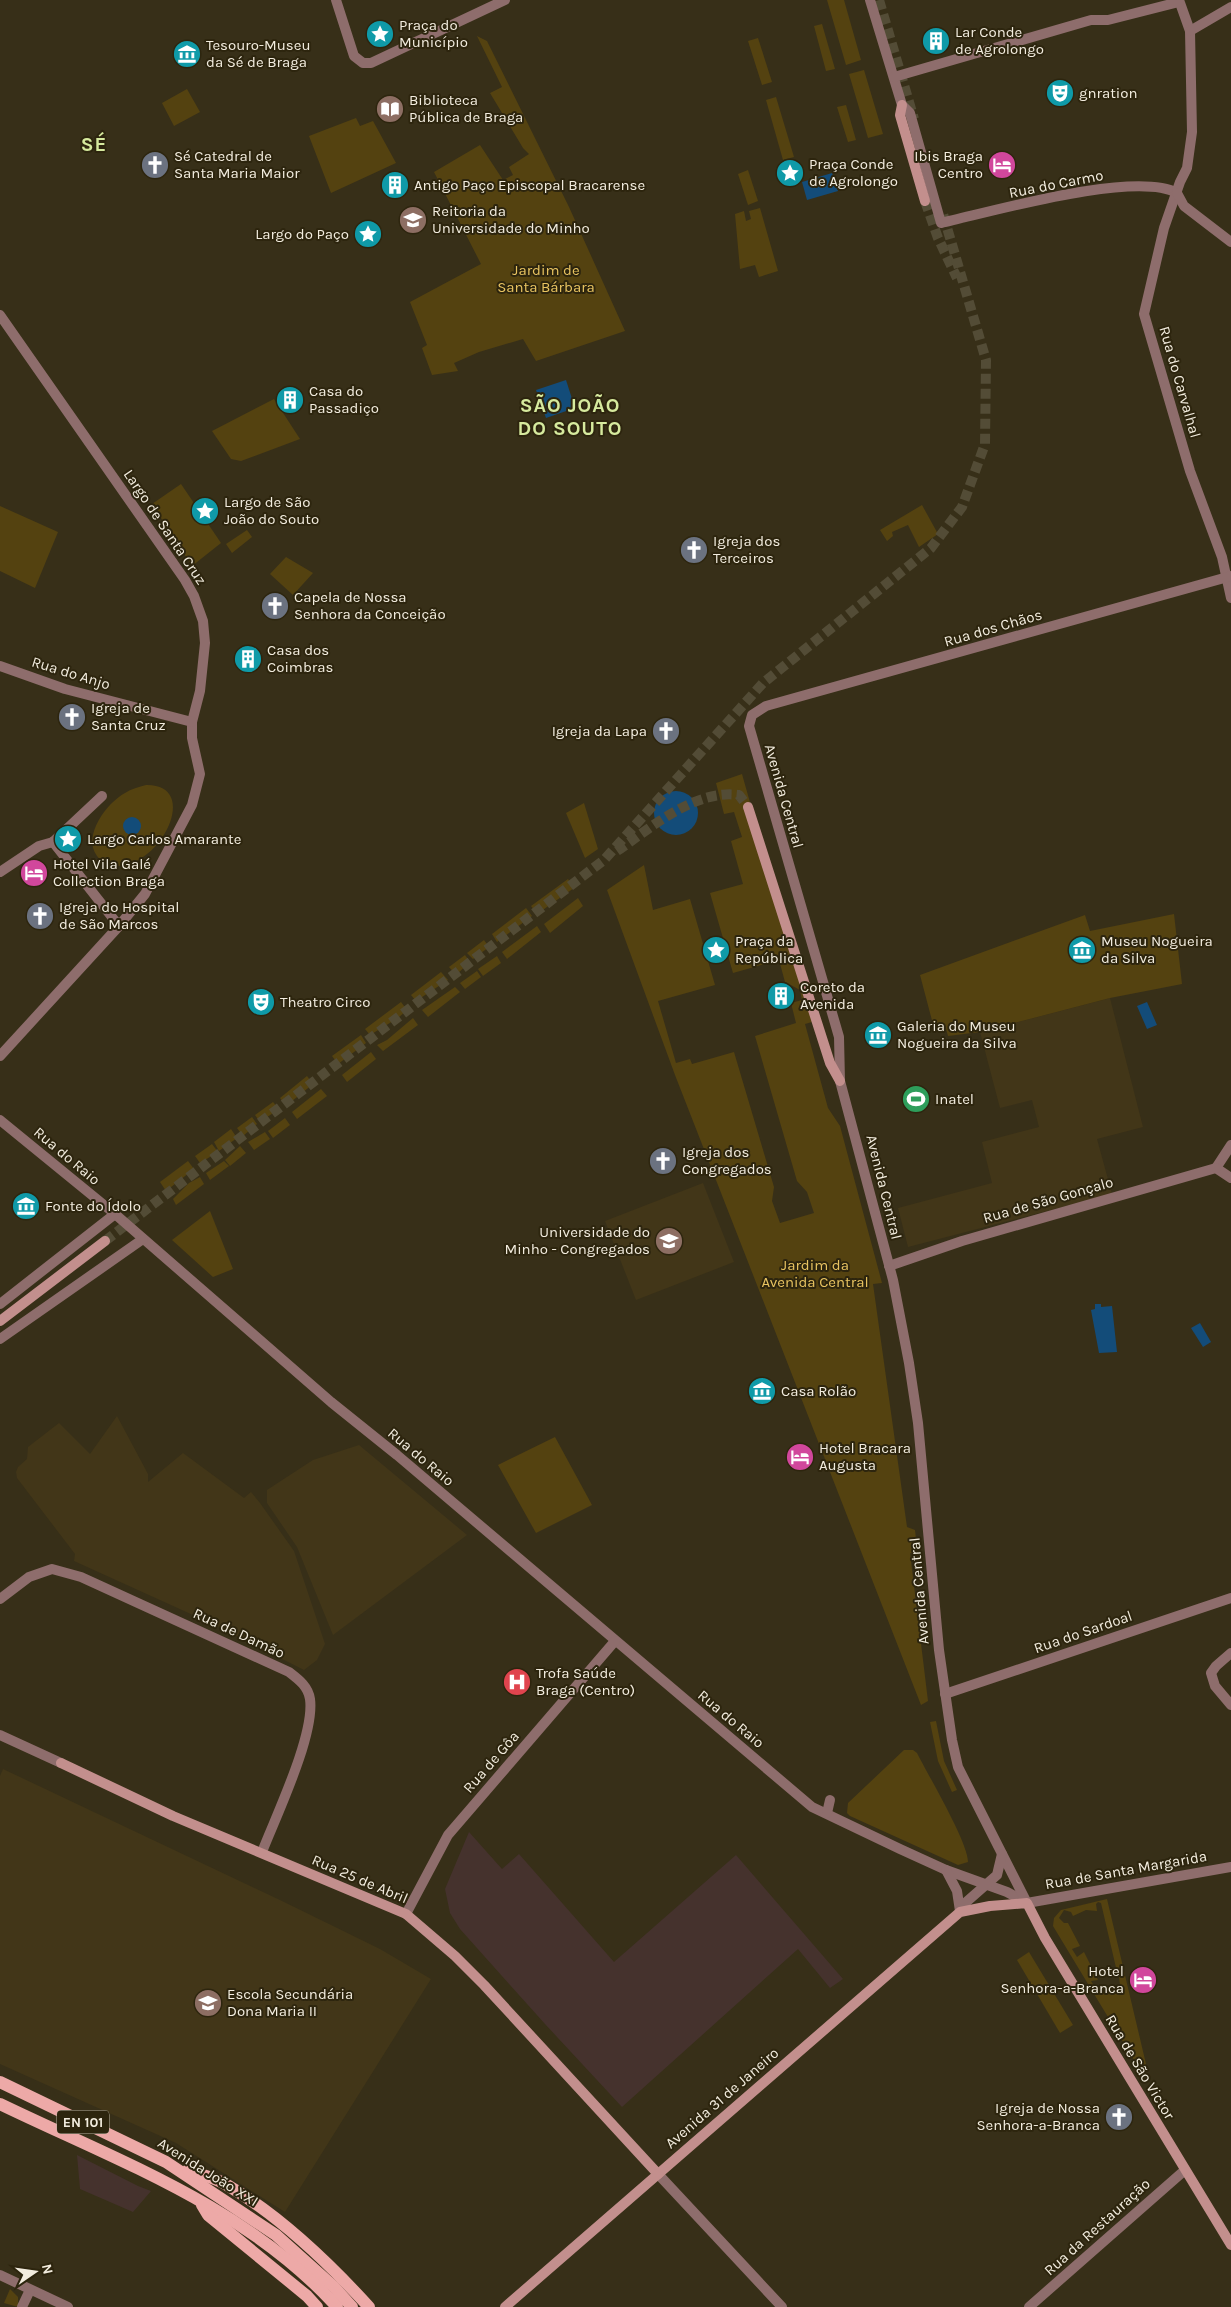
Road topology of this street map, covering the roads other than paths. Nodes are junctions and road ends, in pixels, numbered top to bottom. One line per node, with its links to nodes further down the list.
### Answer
1 (336, 0): 2 (street)
2 (505, 0)
3 (870, 0): 7 (street)
4 (1179, 1): 6 (street, Rua do Carvalhal); 7 (street)
5 (1231, 7): 6 (street)
6 (1190, 31): 9 (street, Rua do Carvalhal)
7 (894, 77): 8 (street)
8 (902, 105): 9 (street, Rua do Carmo); 10 (main road)
9 (1177, 193): 11 (street); 13 (street, Rua do Carvalhal)
10 (925, 201)
11 (1231, 242)
12 (0, 315): 17 (street, Largo de Santa Cruz)
13 (1229, 576): 14 (street, Rua do Carvalhal); 16 (street, Rua dos Chãos)
14 (1231, 598)
15 (0, 666): 17 (street, Rua do Anjo)
16 (766, 706): 24 (street, Avenida Central)
17 (192, 722): 22 (street)
18 (102, 796): 20 (street)
19 (748, 807): 24 (main road)
20 (53, 842): 21 (street); 22 (street)
21 (0, 872)
22 (119, 926): 23 (street)
23 (0, 1056)
24 (840, 1081): 32 (street, Avenida Central)
25 (0, 1120): 29 (street, Rua do Raio)
26 (1231, 1145): 27 (street)
27 (1216, 1168): 28 (street); 32 (street, Rua de São Gonçalo)
28 (1231, 1178)
29 (115, 1214): 30 (street, Rua do Raio); 33 (street)
30 (143, 1239): 35 (street); 38 (street, Rua do Raio)
31 (106, 1241): 34 (main road)
32 (889, 1266): 40 (street, Avenida Central)
33 (0, 1304)
34 (0, 1321)
35 (0, 1339)
36 (1231, 1598): 40 (street, Rua do Sardoal)
37 (0, 1599): 46 (street, Rua de Damão)
38 (615, 1641): 45 (street, Rua do Raio); 53 (street, Rua de Gôa)
39 (1231, 1653): 41 (street)
40 (945, 1694): 47 (street, Avenida Central)
41 (1231, 1705)
42 (0, 1735): 43 (street, Rua 25 de Abril)
43 (60, 1763): 46 (main road, Rua 25 de Abril)
44 (830, 1800): 45 (street)
45 (827, 1813): 49 (street, Rua do Raio)
46 (262, 1852): 53 (main road, Rua 25 de Abril)
47 (1002, 1854): 50 (street); 51 (street, Avenida Central)
48 (1231, 1867): 51 (street, Rua de Santa Margarida)
49 (946, 1870): 50 (street, Rua do Raio); 52 (street)
50 (985, 1885): 51 (street, Rua do Raio); 52 (street)
51 (1027, 1903): 52 (main road); 57 (main road, Rua de São Victor)
52 (960, 1912): 58 (main road, Avenida 31 de Janeiro)
53 (406, 1914): 58 (main road, Rua 25 de Abril)
54 (0, 2082): 56 (main road, Avenida João XXI / EN 101)
55 (0, 2104): 59 (main road, Avenida João XXI / EN 101)
56 (166, 2162): 67 (main road, Avenida João XXI / EN 101); 68 (main road)
57 (1185, 2170): 60 (main road, Rua de São Victor); 71 (street, Rua da Restauração)
58 (658, 2174): 69 (main road, Avenida 31 de Janeiro); 70 (street)
59 (200, 2200): 65 (main road); 66 (main road, Avenida João XXI / EN 101)
60 (1231, 2244)
61 (0, 2275): 62 (street)
62 (30, 2290): 63 (street); 64 (street)
63 (22, 2307)
64 (68, 2307)
65 (317, 2307)
66 (337, 2307)
67 (352, 2307)
68 (369, 2307)
69 (504, 2307)
70 (782, 2307)
71 (1029, 2307)

